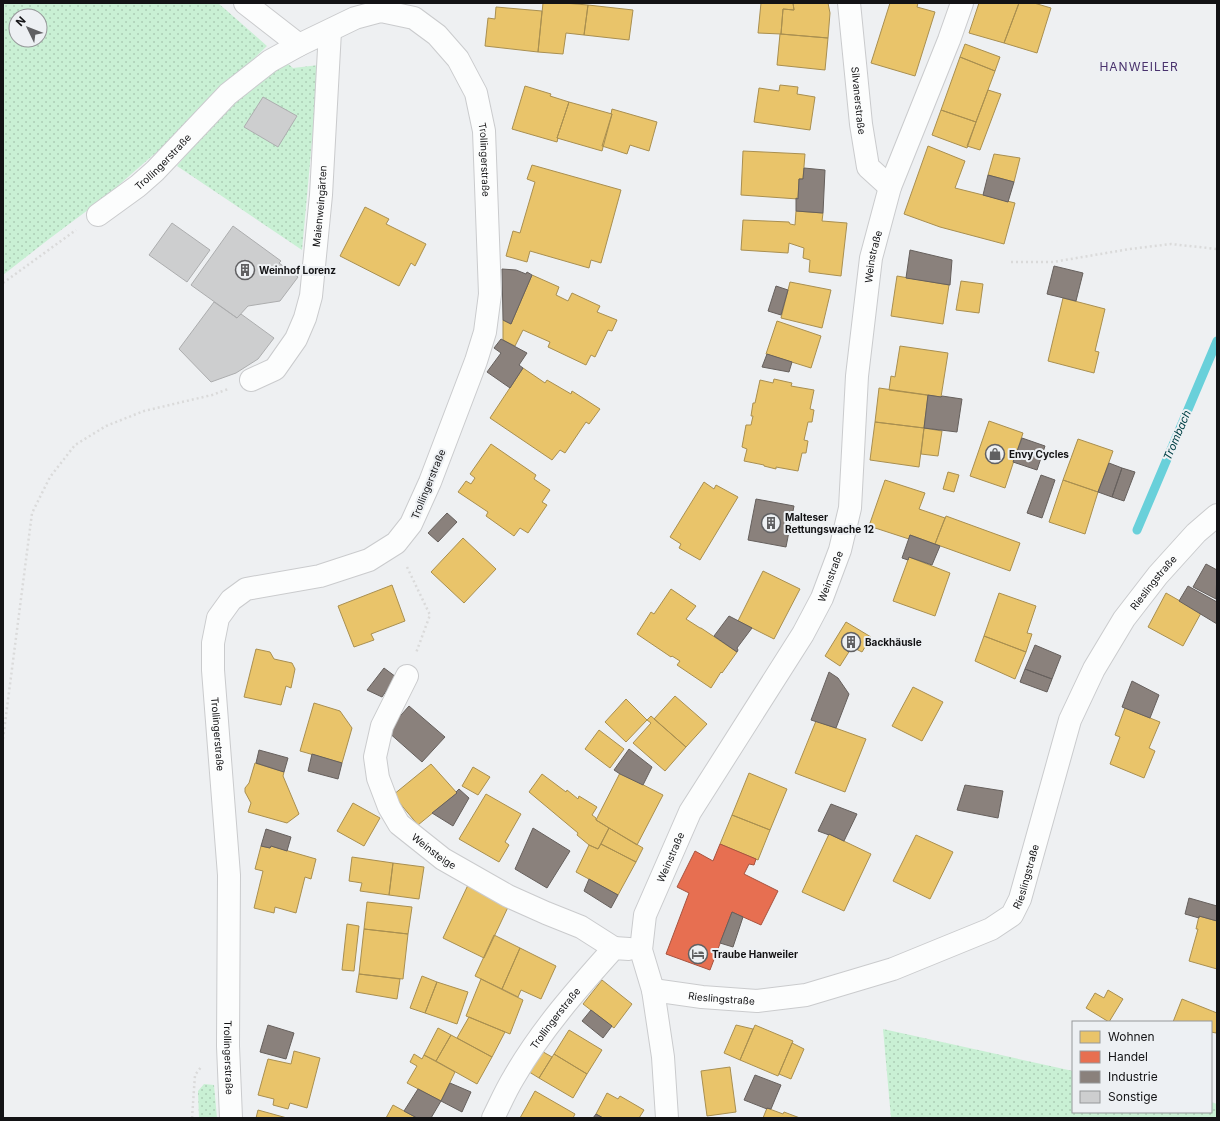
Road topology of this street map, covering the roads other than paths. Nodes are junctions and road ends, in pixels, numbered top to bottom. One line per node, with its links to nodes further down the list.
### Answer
1 (245, 3): 6 (street)
2 (849, 3): 7 (street, Silvanerstraße)
3 (962, 3): 7 (street, Weinstraße)
4 (379, 7): 5 (street, Trollingerstraße); 15 (street, Trollingerstraße)
5 (330, 31): 6 (street, Trollingerstraße); 9 (street, Maienweingärten)
6 (299, 45): 8 (street, Trollingerstraße)
7 (890, 187): 13 (street, Weinstraße)
8 (98, 215)
9 (250, 380)
10 (1217, 515): 14 (street, Rieslingstraße)
11 (407, 676): 12 (street, Weinsteige)
12 (614, 948): 13 (street); 16 (street, Trollingerstraße)
13 (641, 950): 14 (street, Weinstraße)
14 (652, 990): 17 (street, Weinstraße)
15 (231, 1118)
16 (493, 1118)
17 (667, 1118)

